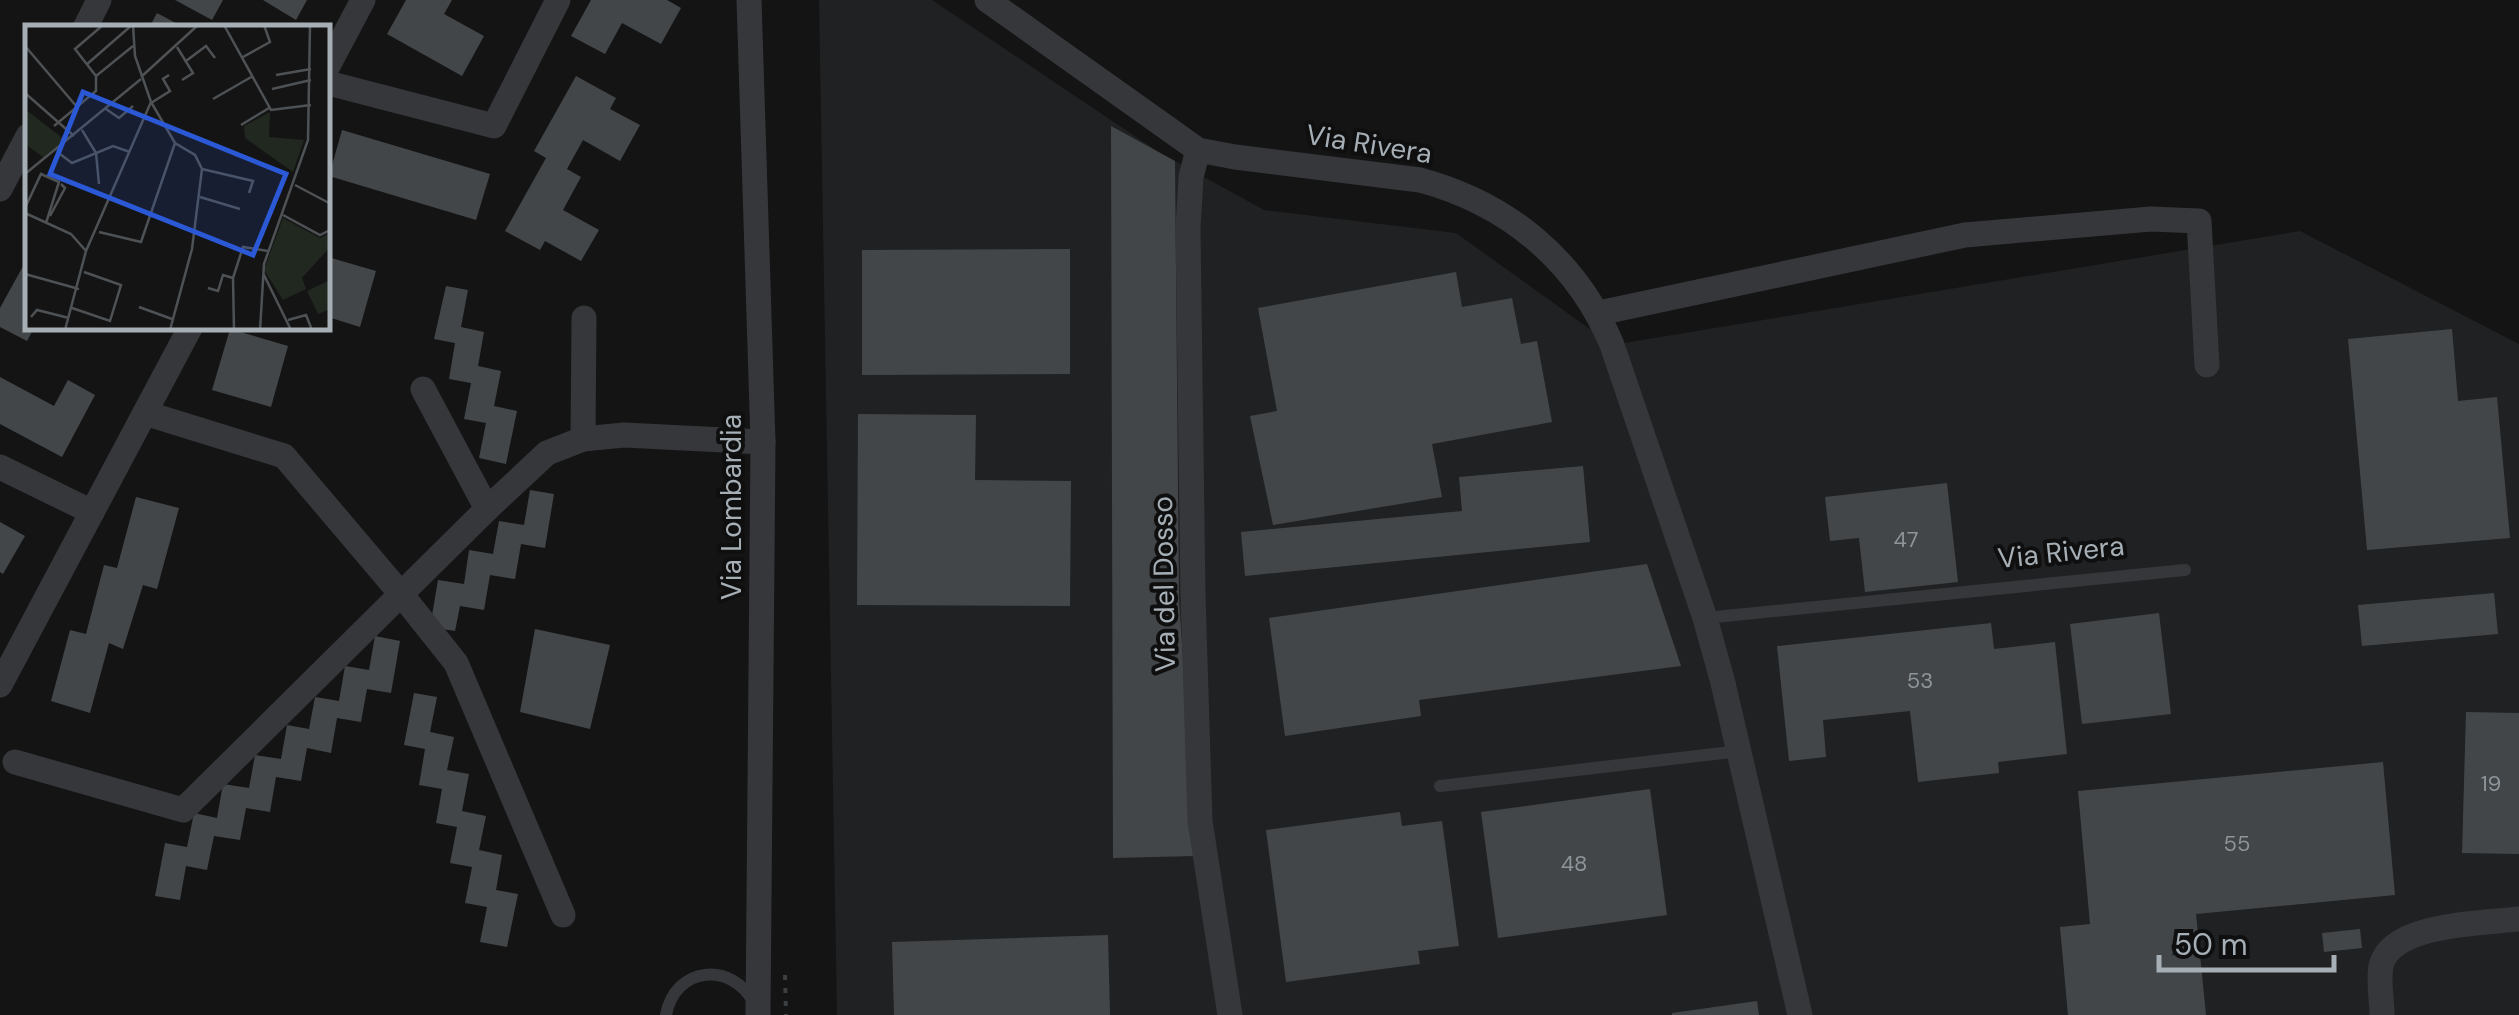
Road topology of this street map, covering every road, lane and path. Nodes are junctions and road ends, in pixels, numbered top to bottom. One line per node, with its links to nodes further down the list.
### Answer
1 (99, 0): 6 (street)
2 (363, 0): 7 (street)
3 (558, 0): 8 (street)
4 (749, 0): 19 (street, Via Lombardia)
5 (987, 0): 10 (street, Via Rivera)
6 (86, 25)
7 (330, 62)
8 (330, 84)
9 (25, 142): 11 (street)
10 (1198, 150): 12 (street, Via Rivera); 34 (street, Via del Dosso)
11 (0, 188)
12 (1599, 313): 15 (street); 25 (street, Via Rivera)
13 (584, 318): 18 (street)
14 (189, 330): 17 (street)
15 (2208, 365)
16 (423, 389): 21 (street)
17 (145, 413): 22 (street); 24 (street)
18 (583, 438): 19 (street); 21 (street)
19 (762, 442): 33 (street, Via Lombardia)
20 (0, 467): 22 (street)
21 (487, 509): 24 (street)
22 (92, 512): 26 (street)
23 (2185, 570): 25 (lane, Via Rivera)
24 (401, 594): 28 (street); 30 (street)
25 (1705, 618): 27 (street, Via Rivera)
26 (0, 684)
27 (1740, 751): 29 (lane); 35 (street, Via Rivera)
28 (15, 762)
29 (1440, 786)
30 (563, 914)
31 (2519, 918): 36 (street)
32 (666, 1015): 33 (lane)
33 (757, 1015)
34 (1230, 1015)
35 (1800, 1015)
36 (2382, 1015)

